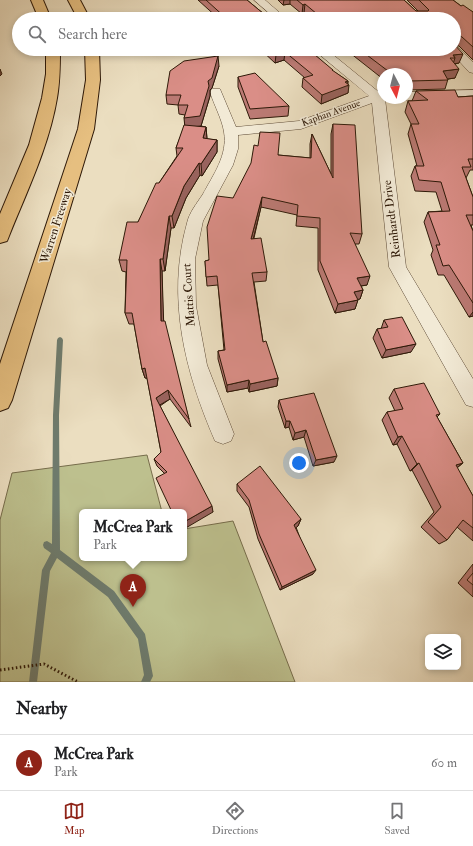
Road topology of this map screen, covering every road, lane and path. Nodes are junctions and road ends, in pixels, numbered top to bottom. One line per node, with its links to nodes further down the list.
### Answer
1 (37, 0): 4 (highway)
2 (74, 0): 5 (highway)
3 (259, 0): 6 (street)
4 (42, 12)
5 (80, 12)
6 (274, 12)
7 (53, 56): 19 (highway)
8 (92, 56): 21 (highway, Warren Freeway)
9 (328, 56): 13 (street)
10 (461, 56): 11 (street)
11 (473, 68)
12 (216, 92): 18 (street, Mattis Court)
13 (377, 94)
14 (473, 94): 15 (street)
15 (413, 96)
16 (377, 97): 18 (street, Kaphan Avenue)
17 (381, 104): 20 (street, Reinhardt Drive)
18 (231, 132): 22 (street, Mattis Court)
19 (0, 236)
20 (473, 398)
21 (0, 400)
22 (223, 434)
23 (0, 670): 24 (path)
24 (78, 682)

